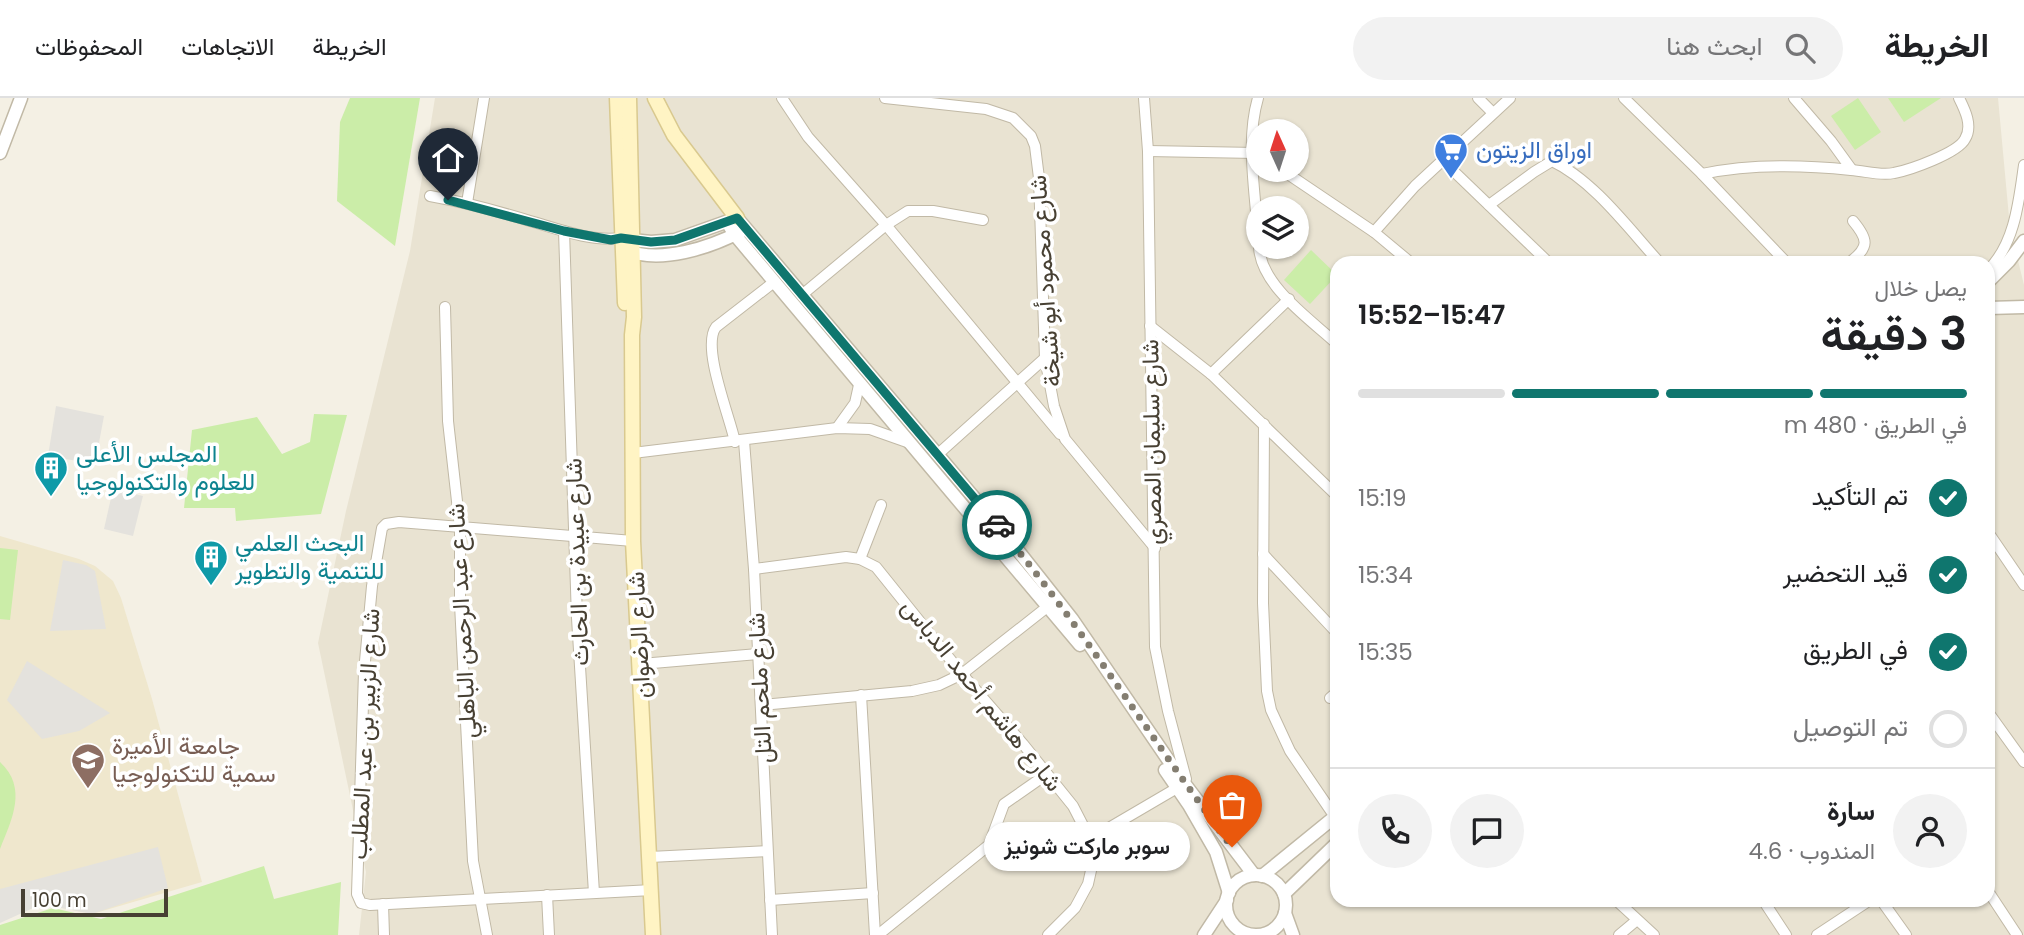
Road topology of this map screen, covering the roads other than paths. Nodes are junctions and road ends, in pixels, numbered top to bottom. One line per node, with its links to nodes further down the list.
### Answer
1 (20, 98): 18 (street)
2 (484, 98): 26 (street)
3 (617, 98): 35 (main road, شارع الرضوان)
4 (629, 98): 35 (main road, شارع الرضوان)
5 (655, 98): 31 (main road)
6 (782, 98): 30 (street)
7 (885, 98): 52 (street, شارع محمود أبو شيخة)
8 (1144, 98): 17 (street, شارع سليمان المصري)
9 (1258, 98): 16 (street)
10 (1478, 98): 15 (street)
11 (1510, 98): 15 (street)
12 (1624, 98): 23 (street)
13 (1794, 98): 22 (street)
14 (1959, 98): 22 (street)
15 (1493, 113): 20 (street)
16 (1253, 119)
17 (1148, 150): 19 (street); 50 (street, شارع سليمان المصري)
18 (0, 153)
19 (1246, 153)
20 (1443, 161): 27 (street); 33 (street)
21 (2024, 165): 42 (street)
22 (1852, 170): 23 (street)
23 (1702, 174): 39 (street)
24 (1300, 182): 33 (street)
25 (429, 196): 26 (street)
26 (467, 203): 32 (street)
27 (1489, 205): 37 (street); 38 (street)
28 (983, 220): 30 (street)
29 (1853, 221): 40 (street)
30 (886, 225): 45 (street); 54 (street)
31 (736, 226): 35 (street); 44 (street); 45 (street)
32 (564, 231): 35 (street); 66 (street, شارع عبيدة بن الحارث)
33 (1374, 232): 36 (street)
34 (2024, 241): 43 (street)
35 (623, 244): 61 (main road, شارع الرضوان)
36 (1403, 256)
37 (1542, 256)
38 (1654, 256)
39 (1780, 256)
40 (1857, 256)
41 (1261, 259): 46 (street)
42 (1995, 260)
43 (1995, 275)
44 (774, 282): 55 (street); 59 (street, شارع ملحم التل)
45 (803, 294): 62 (street)
46 (1289, 299): 51 (street); 53 (street)
47 (445, 307): 65 (street, شارع عبد الرحمن الباهلي)
48 (2024, 307): 49 (street)
49 (1995, 308)
50 (1150, 326): 53 (street); 69 (street, شارع سليمان المصري)
51 (1330, 337)
52 (1045, 358): 54 (street); 58 (street, شارع محمود أبو شيخة)
53 (1211, 374): 56 (street)
54 (1019, 383): 58 (street); 62 (street)
55 (859, 385): 57 (street); 60 (street)
56 (1264, 424): 63 (street); 70 (street)
57 (837, 428): 59 (street); 60 (street)
58 (1065, 439): 69 (street, شارع محمود أبو شيخة)
59 (740, 441): 61 (street); 72 (street, شارع ملحم التل)
60 (907, 442): 74 (street)
61 (632, 453): 67 (main road, شارع الرضوان)
62 (937, 455): 74 (street)
63 (1330, 489)
64 (881, 505): 71 (street)
65 (460, 528): 66 (street, شارع الزبير بن عبد المطلب); 98 (street, شارع عبد الرحمن الباهلي); 101 (street, شارع الزبير بن عبد المطلب)
66 (576, 535): 67 (street, شارع الزبير بن عبد المطلب); 93 (street, شارع عبيدة بن الحارث)
67 (633, 541): 77 (main road, شارع الرضوان)
68 (1995, 542): 73 (street)
69 (1155, 548): 84 (street, شارع سليمان المصري)
70 (1263, 554): 75 (street); 85 (street)
71 (860, 559): 72 (street); 78 (street, شارع هاشم أحمد الدباس)
72 (754, 569): 76 (street, شارع ملحم التل)
73 (2024, 585)
74 (1052, 603): 78 (street); 84 (street)
75 (1330, 626)
76 (758, 654): 77 (street); 80 (street, شارع ملحم التل)
77 (641, 664): 90 (main road, شارع الرضوان)
78 (962, 674): 79 (street); 83 (street, شارع هاشم أحمد الدباس)
79 (861, 695): 80 (street); 94 (street)
80 (761, 705): 89 (street, شارع ملحم التل)
81 (1995, 721): 82 (street)
82 (2022, 755)
83 (1047, 774): 87 (street, شارع هاشم أحمد الدباس); 113 (street)
84 (1181, 786): 87 (street); 91 (street); 97 (street)
85 (1330, 808)
86 (1330, 821): 91 (street)
87 (1090, 839): 114 (street, شارع هاشم أحمد الدباس)
88 (1330, 850): 95 (street)
89 (767, 851): 90 (street); 99 (street, شارع ملحم التل)
90 (650, 857): 92 (main road, شارع الرضوان)
91 (1258, 876): 95 (street); 97 (street)
92 (652, 890): 93 (street, شارع الزبير بن عبد المطلب); 111 (main road, شارع الرضوان)
93 (594, 893): 96 (street, شارع الزبير بن عبد المطلب)
94 (873, 893): 99 (street); 113 (street)
95 (1284, 894): 106 (street)
96 (547, 895): 98 (street, شارع الزبير بن عبد المطلب); 110 (street)
97 (1228, 896): 115 (street); 116 (street)
98 (481, 899): 101 (street, شارع الزبير بن عبد المطلب); 109 (street, شارع عبد الرحمن الباهلي)
99 (770, 900): 112 (street, شارع ملحم التل)
100 (1995, 902): 123 (street)
101 (383, 904): 108 (street)
102 (1623, 907): 107 (street)
103 (1768, 907): 120 (street)
104 (1859, 907): 121 (street)
105 (1886, 907): 122 (street)
106 (1285, 914): 116 (street); 117 (street)
107 (1637, 920): 118 (street); 119 (street)
108 (384, 935)
109 (487, 935)
110 (549, 935)
111 (653, 935)
112 (772, 935)
113 (877, 935)
114 (1048, 935)
115 (1204, 935)
116 (1251, 935)
117 (1293, 935)
118 (1619, 935)
119 (1654, 935)
120 (1786, 935)
121 (1817, 935)
122 (1906, 935)
123 (2017, 935)

